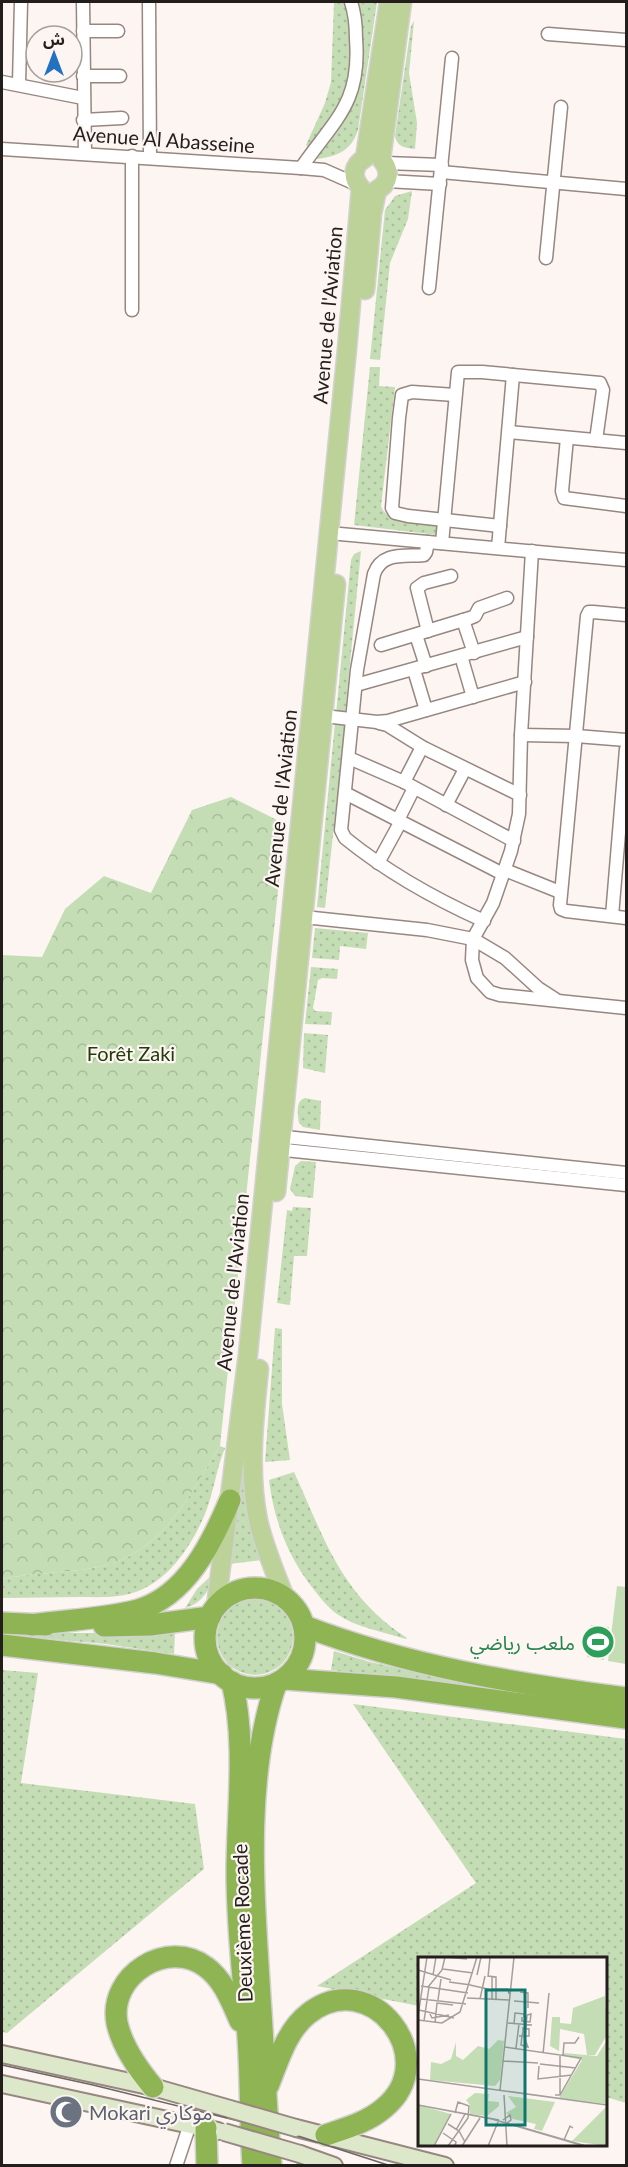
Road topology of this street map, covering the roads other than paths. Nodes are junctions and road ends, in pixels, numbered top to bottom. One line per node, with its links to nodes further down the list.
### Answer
1 (21, 2): 16 (street)
2 (83, 2): 7 (street)
3 (149, 2): 25 (street)
4 (351, 2): 26 (street)
5 (389, 2): 28 (main road, Avenue de l'Aviation)
6 (402, 2): 28 (main road, Avenue de l'Aviation)
7 (83, 24)
8 (84, 31): 9 (street)
9 (118, 31)
10 (548, 34): 11 (street)
11 (627, 40)
12 (452, 58): 29 (street)
13 (84, 76): 14 (street)
14 (120, 76)
15 (2, 82): 16 (street)
16 (19, 84): 18 (street)
17 (83, 84): 18 (street)
18 (83, 98): 21 (street)
19 (561, 107): 30 (street)
20 (122, 118): 21 (street)
21 (83, 120): 23 (street)
22 (2, 149): 23 (street, Avenue Al Abasseine)
23 (85, 154): 24 (street, Avenue Al Abasseine)
24 (132, 156): 25 (street, Avenue Al Abasseine); 34 (street)
25 (150, 158): 26 (street, Avenue Al Abasseine)
26 (301, 168): 27 (street, Avenue Al Abasseine)
27 (324, 170): 28 (street, Avenue Al Abasseine); 28 (street, Avenue Al Abasseine)
28 (371, 173): 29 (street); 29 (street); 44 (main road, Avenue de l'Aviation); 91 (main road, Avenue de l'Aviation)
29 (441, 174): 30 (street); 33 (street)
30 (552, 181): 31 (street); 32 (street)
31 (627, 189)
32 (546, 258)
33 (429, 288)
34 (132, 310)
35 (513, 375): 36 (street); 37 (street); 39 (street)
36 (455, 395): 42 (street); 42 (street)
37 (509, 432): 38 (street); 43 (street)
38 (567, 438): 39 (street); 41 (street)
39 (596, 440): 40 (street)
40 (627, 442)
41 (627, 506)
42 (443, 520): 43 (street); 46 (street)
43 (500, 525): 47 (street)
44 (340, 534): 45 (street); 64 (main road, Avenue de l'Aviation)
45 (428, 542): 46 (street); 61 (street)
46 (442, 543): 47 (street)
47 (498, 548): 48 (street)
48 (532, 551): 49 (street); 55 (street)
49 (627, 560)
50 (451, 576): 54 (street)
51 (507, 598): 53 (street)
52 (627, 615): 68 (street)
53 (464, 621): 54 (street); 57 (street)
54 (422, 633): 56 (street); 59 (street)
55 (527, 637): 57 (street); 60 (street)
56 (381, 645)
57 (474, 652): 58 (street)
58 (461, 656): 59 (street); 62 (street)
59 (420, 668): 61 (street); 63 (street)
60 (525, 682): 62 (street); 67 (street)
61 (356, 685): 65 (street)
62 (473, 697): 63 (street)
63 (426, 710): 66 (street)
64 (324, 716): 65 (street); 84 (main road, Avenue de l'Aviation)
65 (354, 719): 66 (street); 72 (street)
66 (377, 722): 70 (street)
67 (521, 735): 68 (street); 77 (street)
68 (576, 736): 69 (street); 83 (street)
69 (627, 740)
70 (422, 747): 73 (street); 74 (street)
71 (627, 749): 76 (street)
72 (349, 758): 74 (street); 75 (street)
73 (465, 769): 77 (street); 78 (street)
74 (409, 785): 78 (street); 79 (street)
75 (345, 793): 79 (street); 81 (street)
76 (625, 794): 85 (street)
77 (520, 795): 80 (street)
78 (446, 805): 80 (street)
79 (400, 820): 81 (street); 82 (street)
80 (514, 841): 82 (street)
81 (378, 863): 87 (street)
82 (504, 872): 83 (street); 87 (street)
83 (561, 892): 85 (street)
84 (304, 916): 88 (street); 91 (main road, Avenue de l'Aviation)
85 (612, 916): 86 (street)
86 (627, 918)
87 (484, 921): 88 (street)
88 (473, 939): 89 (street); 89 (street)
89 (558, 1001): 90 (street)
90 (627, 1008)
91 (275, 1143): 92 (street); 93 (street); 94 (main road, Avenue de l'Aviation); 95 (main road, Avenue de l'Aviation)
92 (627, 1173)
93 (627, 1185)
94 (230, 1500): 96 (main road, Avenue de l'Aviation); 98 (highway)
95 (285, 1598): 96 (highway); 99 (highway)
96 (213, 1612): 98 (highway); 101 (highway)
97 (2, 1623): 98 (highway)
98 (32, 1624)
99 (304, 1626): 102 (highway); 103 (highway)
100 (2, 1646): 101 (highway)
101 (227, 1678): 102 (highway); 105 (highway, Deuxième Rocade)
102 (280, 1681): 104 (highway); 109 (highway, Deuxième Rocade)
103 (627, 1698)
104 (627, 1718)
105 (248, 2040): 108 (highway); 114 (highway, Deuxième Rocade)
106 (2, 2054): 108 (main road)
107 (2, 2084): 110 (main road)
108 (153, 2087): 111 (main road, bridge)
109 (265, 2092): 111 (highway); 115 (highway, Deuxième Rocade)
110 (206, 2128): 112 (street); 113 (highway); 116 (main road, bridge)
111 (326, 2135): 117 (main road)
112 (176, 2166)
113 (207, 2166)
114 (253, 2166)
115 (271, 2166)
116 (334, 2166)
117 (445, 2166)

